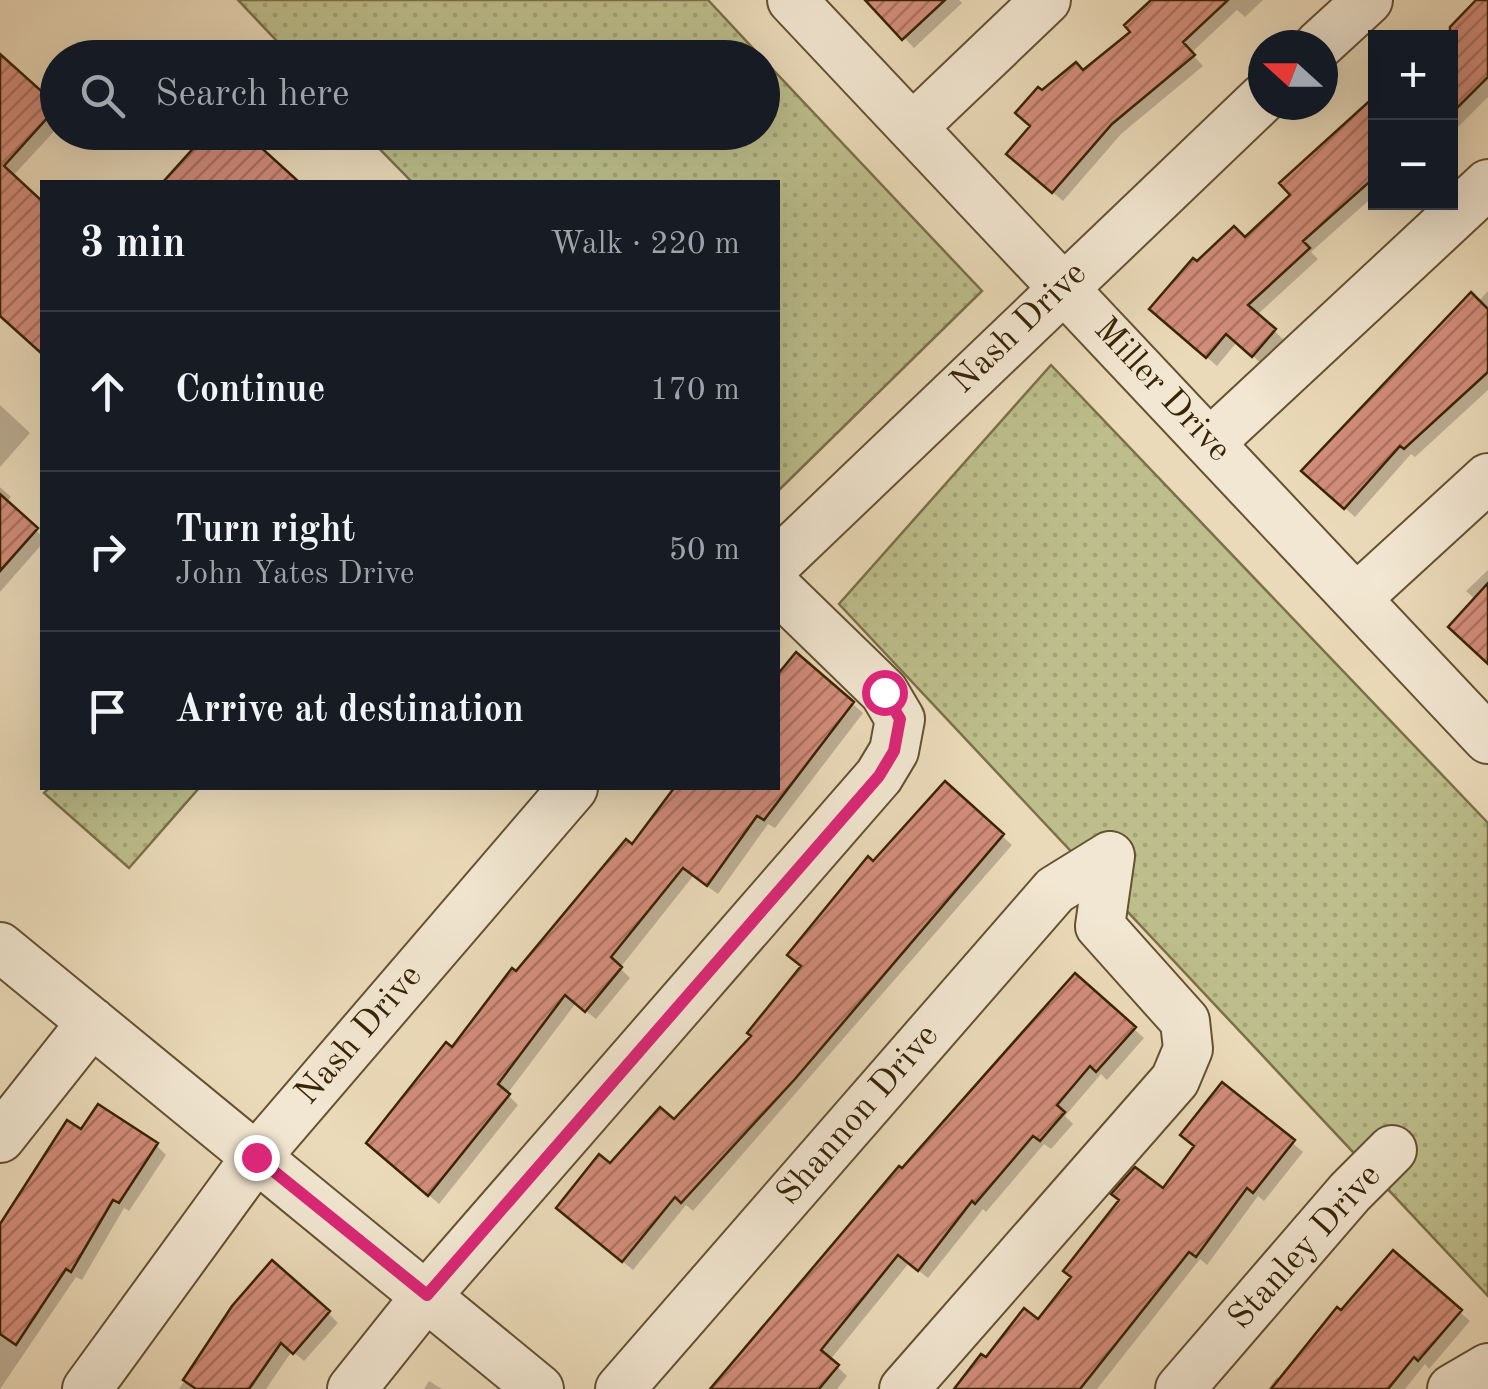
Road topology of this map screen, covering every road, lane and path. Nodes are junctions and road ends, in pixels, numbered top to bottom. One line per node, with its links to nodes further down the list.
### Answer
1 (792, 0): 6 (street, Miller Drive)
2 (1046, 0): 6 (street)
3 (1368, 0): 4 (street)
4 (1335, 30)
5 (1248, 112): 8 (street, Nash Drive)
6 (914, 126): 8 (street, Miller Drive)
7 (1488, 184): 9 (street)
8 (1063, 285): 9 (street, Miller Drive); 11 (street, Nash Drive)
9 (1211, 442): 13 (street, Miller Drive)
10 (1488, 478): 13 (street)
11 (780, 560)
12 (780, 591): 21 (street)
13 (1358, 597): 14 (street, Miller Drive)
14 (1488, 739)
15 (571, 790): 20 (street, Nash Drive)
16 (0, 947): 17 (street)
17 (92, 1022): 18 (street); 20 (street)
18 (0, 1138)
19 (1392, 1150): 28 (street, Stanley Drive)
20 (256, 1157): 21 (street); 23 (street, Nash Drive)
21 (427, 1295): 24 (street); 25 (street)
22 (1488, 1368): 29 (street)
23 (87, 1389)
24 (352, 1389)
25 (539, 1389)
26 (620, 1389): 27 (street, Shannon Drive)
27 (904, 1389)
28 (1180, 1389)
29 (1452, 1389)

